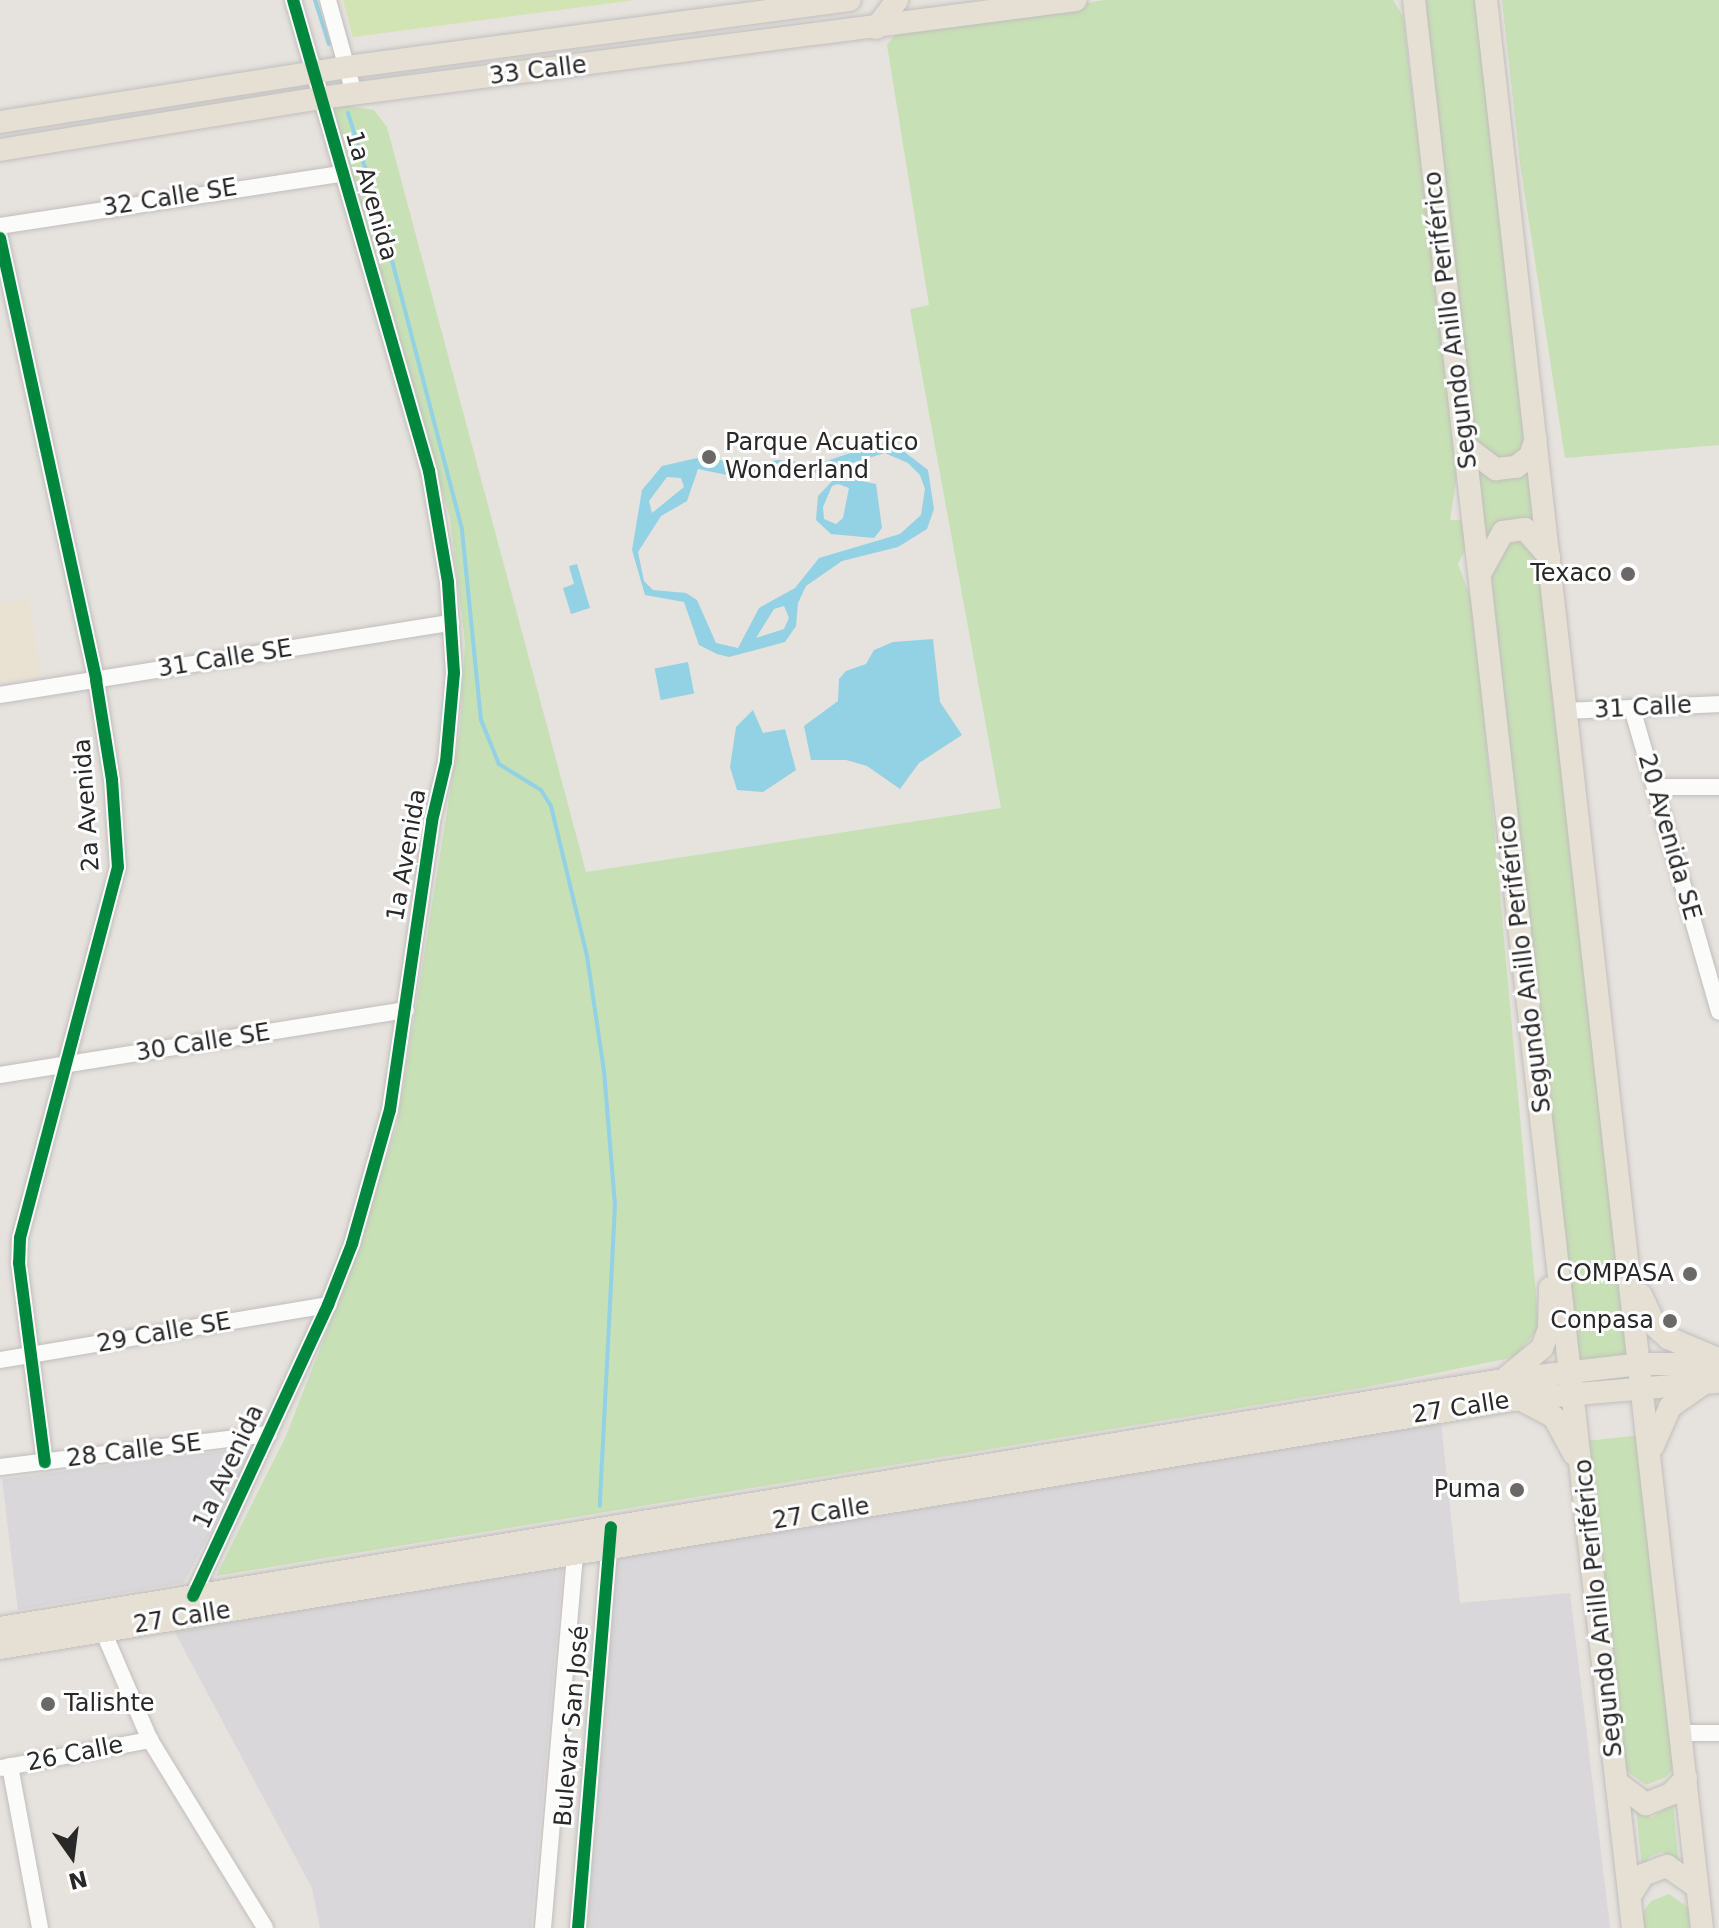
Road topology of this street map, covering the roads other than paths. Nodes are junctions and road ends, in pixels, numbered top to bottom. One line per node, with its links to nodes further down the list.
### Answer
1 (293, 0): 10 (street)
2 (328, 0): 9 (street)
3 (850, 0): 9 (main road, 33 Calle)
4 (897, 0): 8 (main road)
5 (1076, 0): 8 (main road, 33 Calle)
6 (1413, 1): 19 (main road, Segundo Anillo Periférico)
7 (1490, 6): 18 (main road)
8 (876, 28): 11 (main road, 33 Calle)
9 (347, 67): 10 (main road, 33 Calle); 11 (street)
10 (313, 72): 12 (street, 1a Avenida); 13 (main road, 33 Calle)
11 (354, 94): 12 (main road, 33 Calle)
12 (320, 98): 14 (main road, 33 Calle); 15 (street, 1a Avenida)
13 (0, 122)
14 (0, 150)
15 (341, 174): 16 (street, 32 Calle SE); 22 (street, 1a Avenida)
16 (0, 226)
17 (0, 238): 23 (street, 2a Avenida)
18 (1536, 438): 19 (main road); 20 (main road)
19 (1465, 446): 21 (main road, Segundo Anillo Periférico)
20 (1549, 558): 21 (main road); 27 (main road)
21 (1480, 573): 34 (main road, Segundo Anillo Periférico)
22 (451, 623): 23 (street, 31 Calle SE); 30 (street, 1a Avenida)
23 (96, 680): 24 (street, 31 Calle SE); 32 (street, 2a Avenida)
24 (0, 695)
25 (1719, 704): 26 (street, 31 Calle)
26 (1632, 708): 27 (street, 31 Calle); 28 (street, 20 Avenida SE)
27 (1567, 711): 35 (main road)
28 (1655, 787): 29 (street); 31 (street, 20 Avenida SE)
29 (1719, 787)
30 (406, 1010): 32 (street, 30 Calle SE); 36 (street, 1a Avenida)
31 (1719, 1012)
32 (67, 1065): 33 (street, 30 Calle SE); 37 (street, 2a Avenida)
33 (0, 1075)
34 (1549, 1167): 41 (main road); 42 (main road, Segundo Anillo Periférico)
35 (1631, 1272): 39 (main road); 40 (main road)
36 (328, 1305): 37 (street, 29 Calle SE); 44 (street, 1a Avenida)
37 (32, 1356): 38 (street, 29 Calle SE); 46 (street, 2a Avenida)
38 (0, 1360)
39 (1716, 1372): 40 (main road, 27 Calle); 45 (main road)
40 (1642, 1374): 42 (main road, 27 Calle); 45 (main road)
41 (1503, 1380): 42 (main road, 27 Calle); 49 (main road, 27 Calle)
42 (1573, 1380): 43 (main road, 27 Calle); 48 (main road, Segundo Anillo Periférico)
43 (1519, 1399): 48 (main road); 49 (main road, 27 Calle)
44 (269, 1434): 46 (street, 28 Calle SE); 51 (street, 1a Avenida)
45 (1650, 1455): 55 (main road)
46 (45, 1462): 47 (street, 28 Calle SE)
47 (0, 1467)
48 (1585, 1482): 60 (main road, Segundo Anillo Periférico)
49 (610, 1538): 50 (main road, 27 Calle); 66 (street, Bulevar San José)
50 (576, 1543): 51 (main road, 27 Calle); 53 (main road, 27 Calle); 65 (street, Bulevar San José)
51 (193, 1596): 52 (main road, 27 Calle)
52 (0, 1628)
53 (103, 1631): 54 (main road, 27 Calle); 57 (street)
54 (0, 1648)
55 (1681, 1733): 56 (street); 59 (main road)
56 (1719, 1733)
57 (150, 1740): 58 (street, 26 Calle); 64 (street)
58 (5, 1767): 63 (street)
59 (1686, 1778): 60 (main road); 61 (main road)
60 (1619, 1784): 62 (main road, Segundo Anillo Periférico)
61 (1697, 1887): 62 (main road); 68 (main road)
62 (1630, 1896): 67 (main road, Segundo Anillo Periférico)
63 (40, 1928)
64 (265, 1928)
65 (543, 1928)
66 (578, 1928)
67 (1633, 1928)
68 (1702, 1928)

